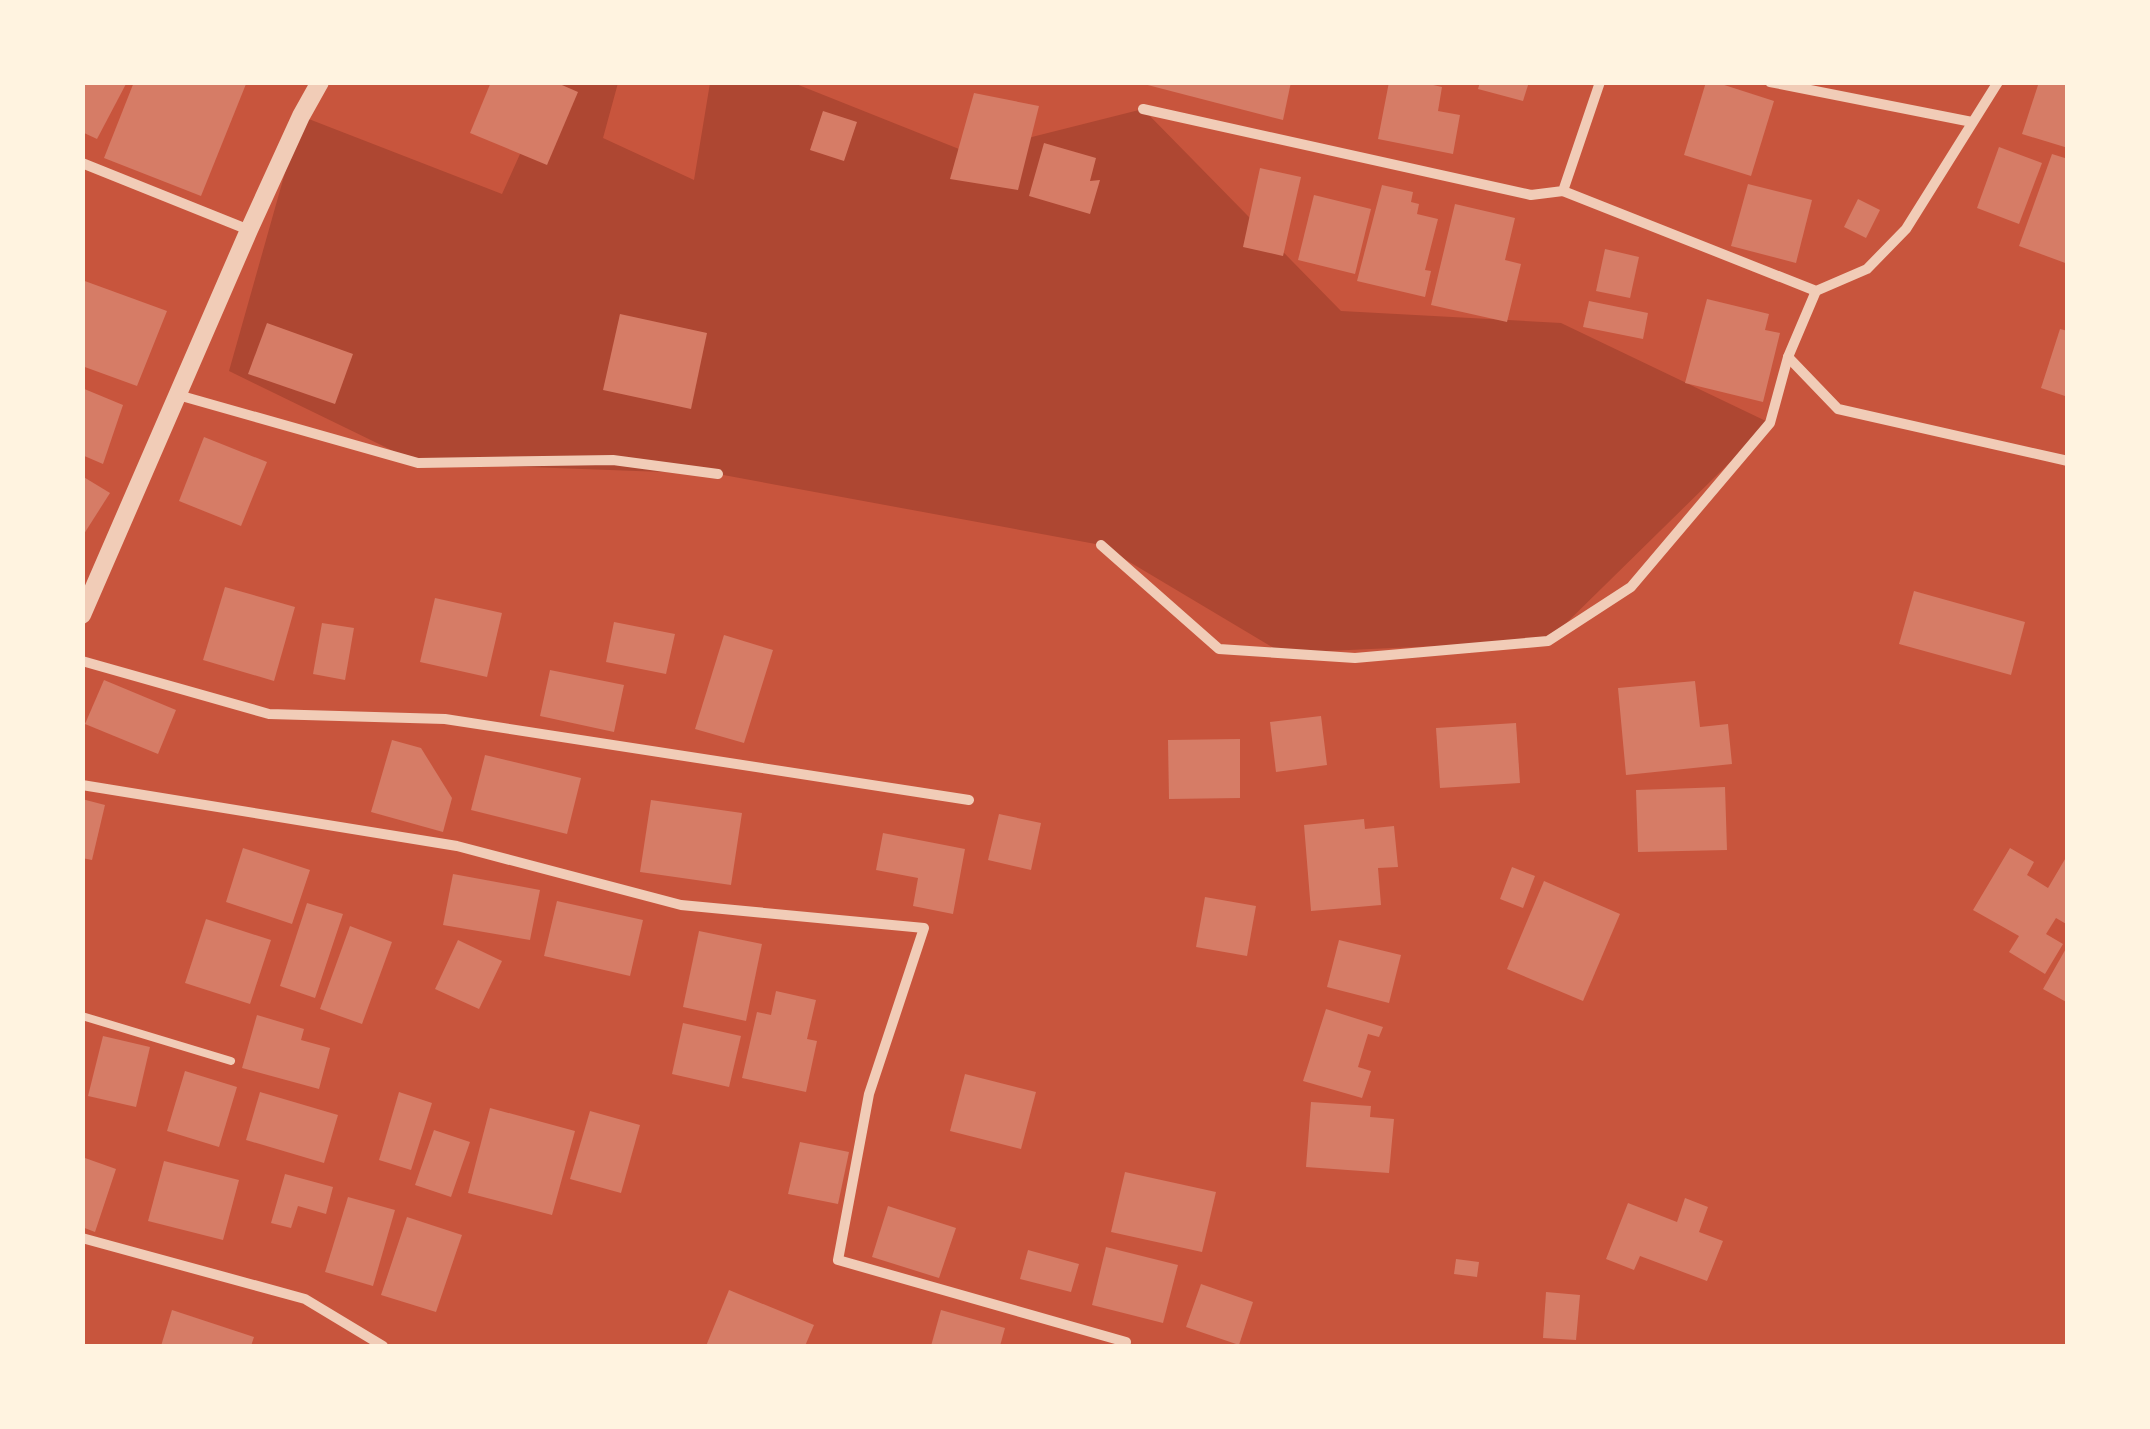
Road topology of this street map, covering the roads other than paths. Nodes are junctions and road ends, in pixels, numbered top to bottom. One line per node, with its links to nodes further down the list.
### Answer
1 (320, 82): 9 (street)
2 (1600, 82): 8 (street)
3 (1770, 82): 6 (street)
4 (1998, 82): 6 (street)
5 (1143, 109): 8 (street)
6 (1972, 122): 10 (street)
7 (82, 162): 9 (street)
8 (1563, 191): 10 (street)
9 (249, 230): 12 (street)
10 (1816, 291): 11 (street)
11 (1788, 356): 13 (street); 15 (street)
12 (178, 396): 14 (street); 16 (street)
13 (2068, 461)
14 (718, 474)
15 (1101, 545)
16 (82, 615)
17 (82, 661): 19 (street)
18 (82, 785): 24 (street)
19 (969, 800)
20 (82, 1016): 21 (lane)
21 (231, 1061)
22 (82, 1238): 23 (street)
23 (383, 1346)
24 (1125, 1346)

